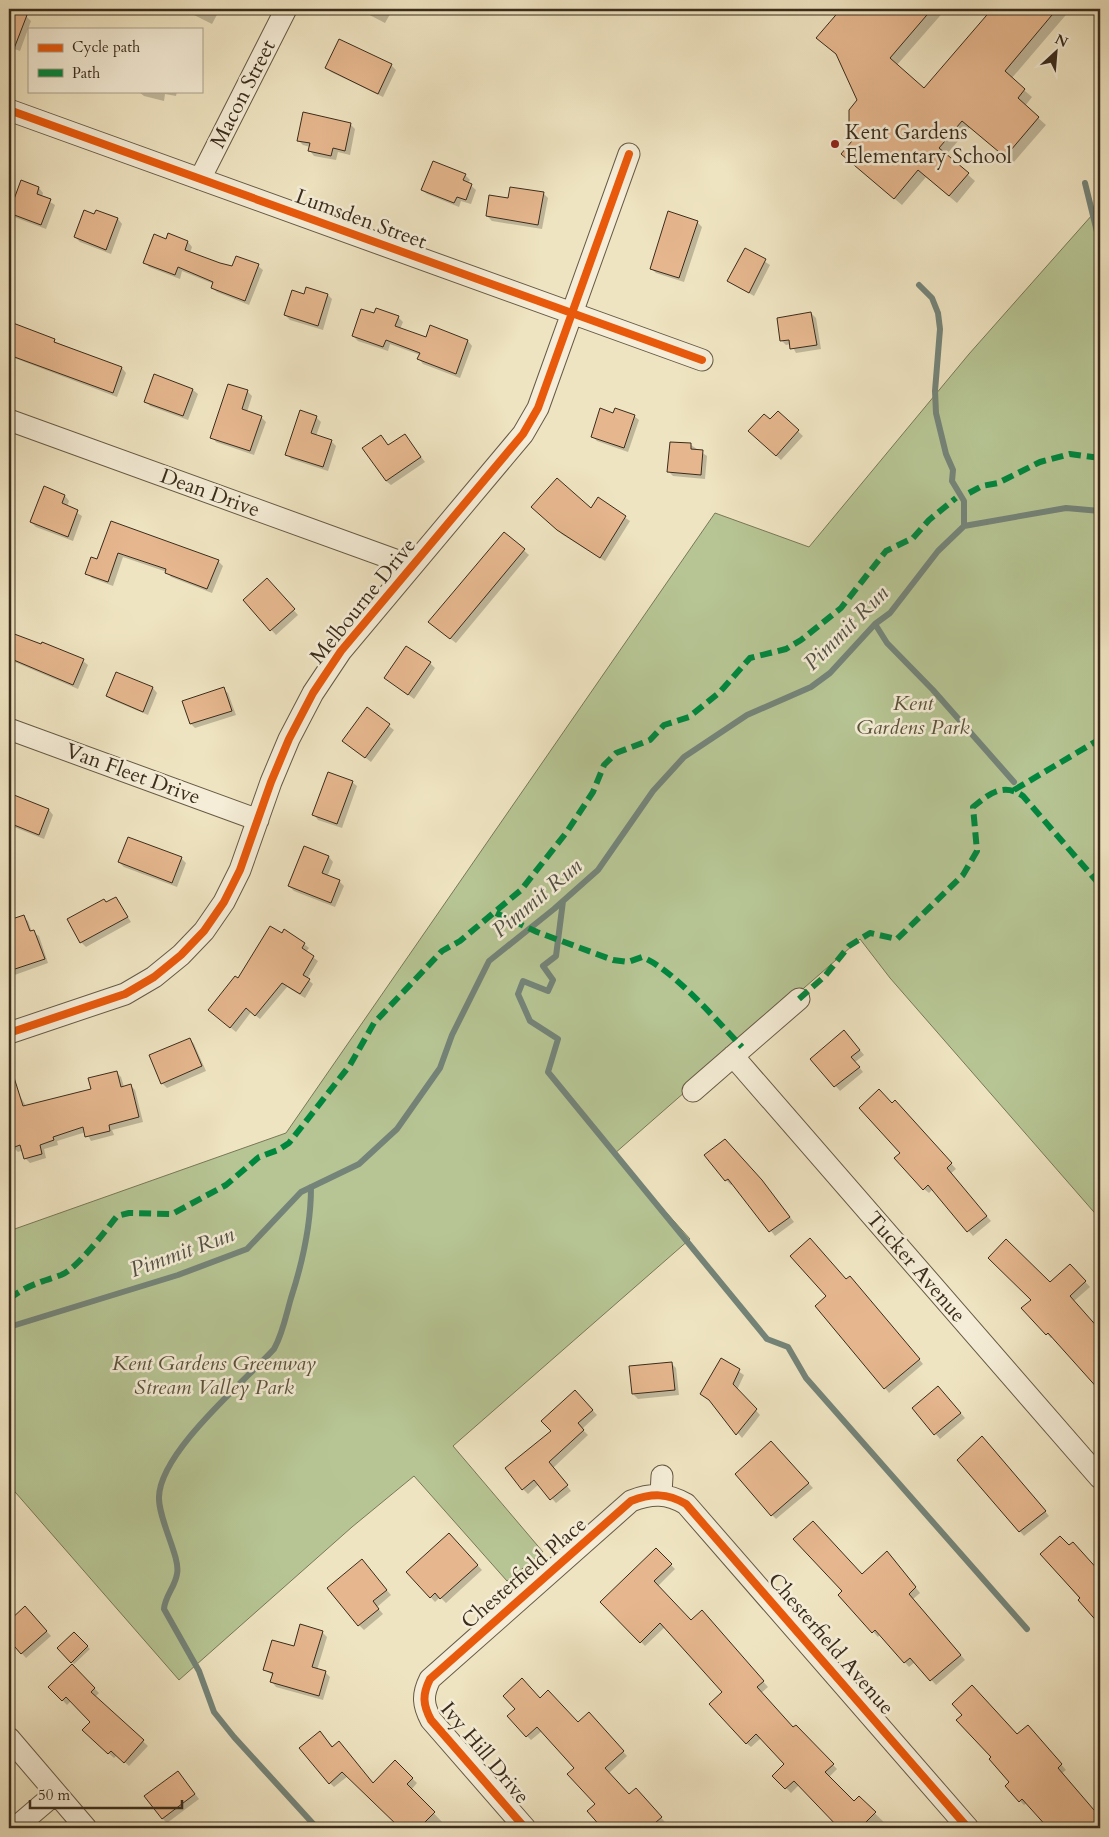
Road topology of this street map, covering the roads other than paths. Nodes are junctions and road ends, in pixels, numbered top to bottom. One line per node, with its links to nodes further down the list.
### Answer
1 (286, 9): 4 (street, Macon Street)
2 (9, 110): 4 (street, Lumsden Street)
3 (629, 154): 5 (street, Melbourne Drive)
4 (200, 180): 5 (street, Lumsden Street)
5 (572, 314): 6 (street, Lumsden Street); 8 (street, Melbourne Drive)
6 (702, 360)
7 (9, 420): 8 (street, Dean Drive)
8 (412, 566): 10 (street, Melbourne Drive)
9 (9, 729): 10 (street, Van Fleet Drive)
10 (258, 820): 12 (street, Melbourne Drive)
11 (799, 999): 13 (street)
12 (9, 1034)
13 (733, 1056): 14 (street); 15 (street, Tucker Avenue)
14 (693, 1090)
15 (1100, 1478)
16 (661, 1485): 17 (street, Chesterfield Place); 23 (street, Chesterfield Avenue)
17 (416, 1695): 22 (street, Ivy Hill Drive)
18 (9, 1738): 19 (street)
19 (56, 1793): 20 (street); 21 (street)
20 (15, 1828)
21 (86, 1828)
22 (525, 1828)
23 (968, 1828)

